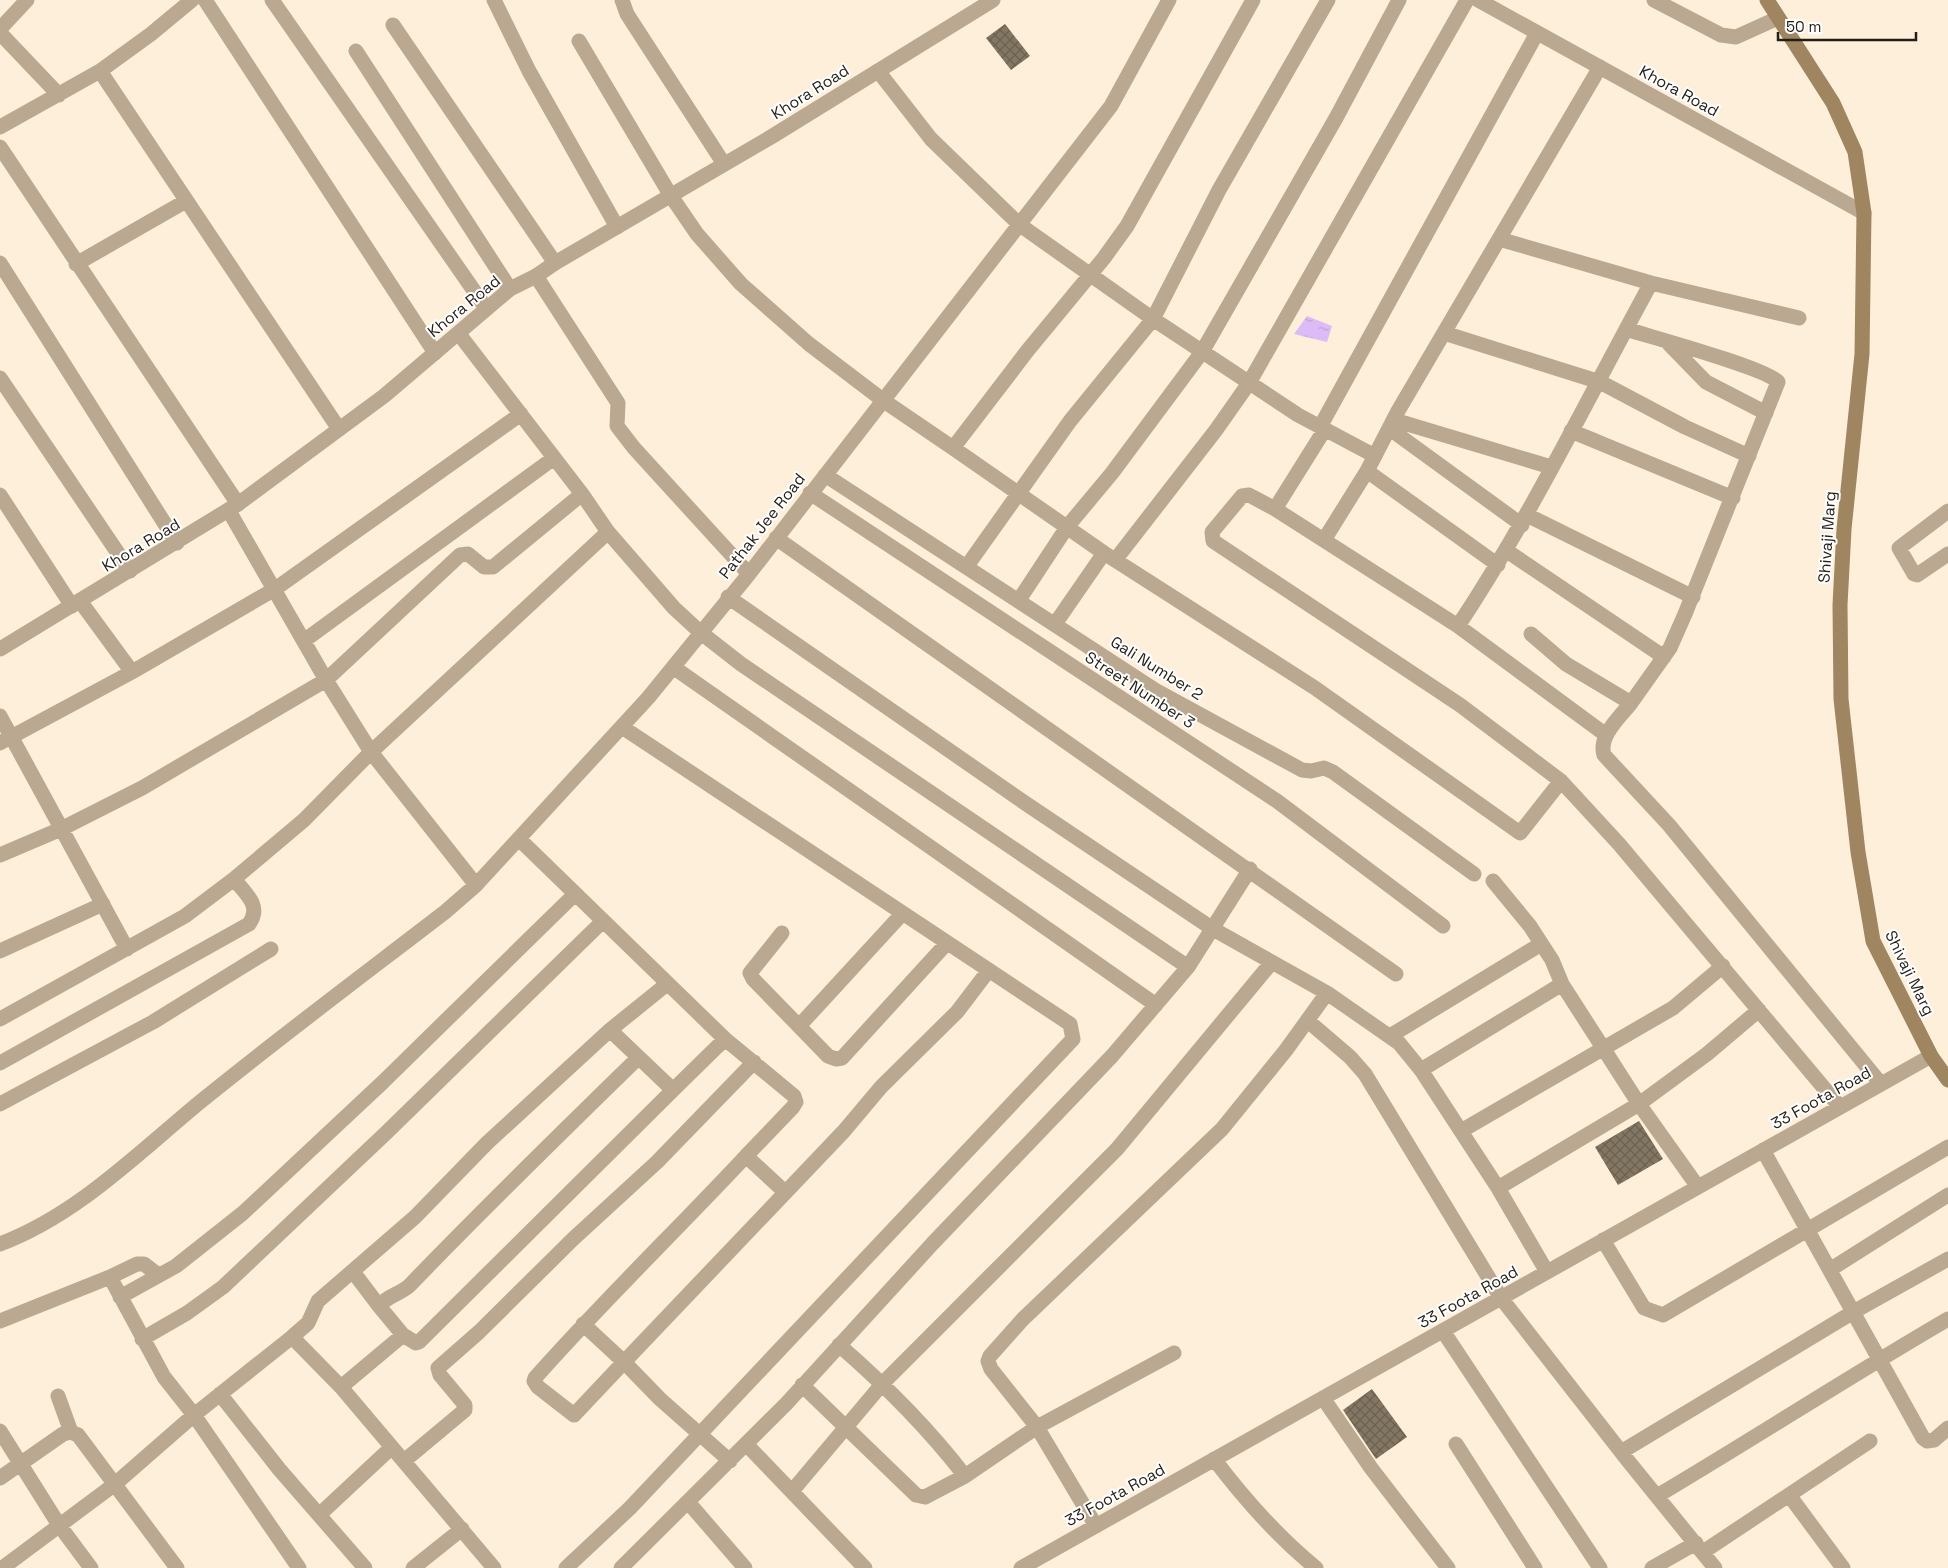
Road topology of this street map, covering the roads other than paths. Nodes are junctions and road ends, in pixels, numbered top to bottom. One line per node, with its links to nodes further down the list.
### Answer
1 (27, 0): 18 (street)
2 (192, 0): 23 (street)
3 (205, 0): 50 (street)
4 (272, 0): 42 (street)
5 (494, 0): 33 (street)
6 (622, 0): 28 (street)
7 (993, 0): 24 (street, Khora Road)
8 (1169, 0): 32 (street, Pathak Jee Road)
9 (1253, 0): 38 (street)
10 (1328, 0): 43 (street)
11 (1399, 0): 49 (street)
12 (1467, 0): 53 (street)
13 (1478, 0): 19 (street, Khora Road)
14 (1654, 0): 16 (street)
15 (1767, 0): 16 (main road, Shivaji Marg)
16 (1778, 18): 31 (main road, Shivaji Marg)
17 (393, 25): 36 (street)
18 (0, 31): 25 (street)
19 (1537, 33): 22 (street, Khora Road); 58 (street)
20 (579, 41): 29 (street)
21 (356, 51): 41 (street)
22 (1600, 67): 31 (street, Khora Road); 34 (street)
23 (100, 71): 25 (street); 30 (street)
24 (878, 71): 28 (street, Khora Road); 32 (street)
25 (59, 95): 26 (street)
26 (0, 127)
27 (0, 147): 37 (street)
28 (724, 164): 29 (street, Khora Road)
29 (671, 196): 33 (street, Khora Road); 54 (street)
30 (186, 201): 37 (street); 59 (street)
31 (1864, 213): 148 (main road, Shivaji Marg)
32 (1020, 225): 38 (street); 54 (street, Pathak Jee Road)
33 (617, 227): 36 (street, Khora Road)
34 (1500, 239): 40 (street); 46 (street)
35 (0, 263): 81 (street)
36 (555, 263): 39 (street, Khora Road)
37 (76, 264): 73 (street)
38 (1090, 274): 43 (street); 61 (street)
39 (536, 276): 41 (street, Khora Road); 88 (street)
40 (1651, 283): 44 (street); 45 (street)
41 (510, 289): 42 (street, Khora Road)
42 (486, 308): 47 (street, Khora Road)
43 (1153, 318): 49 (street); 68 (street)
44 (1799, 318)
45 (1626, 329): 48 (street); 52 (street)
46 (1444, 333): 52 (street); 57 (street)
47 (459, 334): 50 (street, Khora Road); 56 (street)
48 (1668, 342): 55 (street); 55 (street)
49 (1202, 352): 53 (street); 77 (street)
50 (435, 353): 59 (street, Khora Road)
51 (0, 378): 87 (street)
52 (1600, 382): 60 (street); 63 (street)
53 (1249, 383): 58 (street); 84 (street)
54 (884, 401): 61 (street); 67 (street, Pathak Jee Road)
55 (1766, 413): 63 (street)
56 (520, 414): 64 (street); 89 (street)
57 (1392, 424): 62 (street); 65 (street); 76 (street)
58 (1322, 428): 62 (street); 74 (street)
59 (339, 429): 73 (street, Khora Road)
60 (1571, 431): 65 (street); 72 (street)
61 (953, 448): 68 (street)
62 (1375, 456): 66 (street)
63 (1749, 456): 72 (street)
64 (554, 458): 70 (street); 98 (street)
65 (1551, 467): 76 (street)
66 (1367, 471): 80 (street); 85 (street)
67 (825, 475): 69 (street, Pathak Jee Road); 86 (street, Gali Number 2)
68 (1018, 492): 77 (street); 86 (street)
69 (810, 493): 79 (street, Pathak Jee Road); 123 (street, Street Number 3)
70 (582, 494): 78 (street); 103 (street)
71 (0, 495): 93 (street)
72 (1734, 498): 91 (street)
73 (233, 507): 81 (street, Khora Road); 89 (street)
74 (1275, 509): 80 (street); 110 (street)
75 (1948, 511): 83 (street)
76 (1525, 520): 82 (street); 91 (street)
77 (1066, 526): 84 (street); 92 (street)
78 (608, 532): 96 (street); 109 (street)
79 (776, 538): 88 (street, Pathak Jee Road); 114 (street)
80 (1324, 540): 95 (street)
81 (177, 543): 87 (street, Khora Road)
82 (1507, 551): 85 (street); 100 (street)
83 (1948, 554)
84 (1110, 556): 94 (street); 110 (street)
85 (1498, 565): 95 (street)
86 (967, 566): 92 (street, Gali Number 2)
87 (130, 571): 93 (street, Khora Road)
88 (749, 574): 90 (street, Pathak Jee Road)
89 (275, 589): 98 (street); 102 (street)
90 (728, 597): 96 (street, Pathak Jee Road); 124 (street)
91 (1693, 597): 100 (street)
92 (1019, 600): 94 (street, Gali Number 2)
93 (76, 604): 99 (street, Khora Road); 102 (street)
94 (1055, 624): 115 (street, Gali Number 2)
95 (1458, 626): 107 (street)
96 (700, 632): 101 (street, Pathak Jee Road); 133 (street)
97 (1531, 634): 104 (street)
98 (305, 640): 103 (street)
99 (0, 649)
100 (1664, 656): 104 (street)
101 (673, 667): 106 (street, Pathak Jee Road); 139 (street)
102 (132, 672): 108 (street)
103 (326, 680): 109 (street); 111 (street)
104 (1631, 703): 107 (street)
105 (0, 716): 108 (street)
106 (622, 727): 112 (street, Pathak Jee Road); 121 (street)
107 (1606, 734): 154 (street)
108 (6, 740): 111 (street)
109 (370, 752): 116 (street); 118 (street)
110 (1561, 781): 132 (street)
111 (61, 829): 113 (street); 120 (street)
112 (519, 839): 118 (street, Pathak Jee Road); 119 (street)
113 (0, 855)
114 (1250, 870): 124 (street); 135 (street)
115 (1474, 874)
116 (234, 879): 129 (street); 151 (street)
117 (1494, 881): 127 (street)
118 (476, 885): 169 (street, Pathak Jee Road)
119 (575, 894): 122 (street); 174 (street)
120 (103, 904): 129 (street); 130 (street)
121 (902, 914): 126 (street); 143 (street)
122 (602, 921): 136 (street); 186 (street)
123 (1443, 926)
124 (1213, 929): 131 (street); 133 (street)
125 (782, 933): 143 (street)
126 (947, 943): 134 (street); 143 (street)
127 (1541, 944): 137 (street); 145 (street)
128 (271, 948): 156 (street)
129 (127, 949): 141 (street)
130 (0, 951)
131 (1272, 962): 138 (street); 191 (street)
132 (1723, 966): 140 (street); 147 (street)
133 (1188, 968): 139 (street)
134 (989, 970): 165 (street); 203 (street)
135 (1396, 974)
136 (667, 984): 144 (street); 146 (street)
137 (1562, 984): 147 (street); 152 (street)
138 (1327, 993): 142 (street); 145 (street)
139 (1156, 1005): 187 (street)
140 (1759, 1010): 157 (street); 158 (street)
141 (0, 1019)
142 (1308, 1021): 177 (street); 198 (street)
143 (800, 1025)
144 (610, 1030): 149 (street); 173 (street)
145 (1390, 1036): 152 (street)
146 (725, 1039): 150 (street); 155 (street)
147 (1604, 1049): 157 (street); 159 (street)
148 (1931, 1056): 153 (main road, Shivaji Marg); 154 (street, 33 Foota Road)
149 (638, 1058): 155 (street); 178 (street)
150 (754, 1062): 162 (street); 210 (street)
151 (0, 1063)
152 (1421, 1070): 159 (street)
153 (1948, 1080)
154 (1881, 1084): 158 (street, 33 Foota Road)
155 (672, 1090): 184 (street)
156 (0, 1104)
157 (1639, 1104): 163 (street); 164 (street)
158 (1840, 1107): 161 (street, 33 Foota Road)
159 (1461, 1131): 164 (street)
160 (1948, 1147): 167 (street)
161 (1763, 1150): 163 (street, 33 Foota Road); 167 (street)
162 (746, 1156): 165 (street); 182 (street)
163 (1698, 1187): 168 (street, 33 Foota Road)
164 (1498, 1188): 172 (street)
165 (785, 1192): 190 (street)
166 (1948, 1195): 171 (street)
167 (1807, 1228): 168 (street); 171 (street)
168 (1603, 1240): 172 (street, 33 Foota Road)
169 (0, 1244)
170 (1948, 1259): 179 (street)
171 (1831, 1269): 179 (street)
172 (1547, 1272): 177 (street, 33 Foota Road)
173 (354, 1273): 178 (street); 185 (street)
174 (158, 1275): 175 (street); 176 (street)
175 (110, 1277): 176 (street); 181 (street)
176 (120, 1297): 186 (street)
177 (1501, 1298): 183 (street, 33 Foota Road); 208 (street)
178 (379, 1306): 184 (street)
179 (1855, 1311): 189 (street); 208 (street)
180 (1948, 1319): 189 (street)
181 (0, 1322)
182 (583, 1324): 190 (street); 190 (street)
183 (1443, 1330): 196 (street, 33 Foota Road); 240 (street)
184 (404, 1335): 193 (street)
185 (292, 1337): 193 (street); 194 (street)
186 (142, 1339): 197 (street)
187 (839, 1345): 191 (street); 192 (street)
188 (1174, 1353): 198 (street)
189 (1880, 1358): 200 (street); 218 (street)
190 (624, 1362): 203 (street)
191 (883, 1383): 199 (street); 213 (street)
192 (802, 1385): 199 (street); 206 (street)
193 (341, 1387): 207 (street)
194 (220, 1394): 197 (street); 220 (street)
195 (58, 1396): 202 (street)
196 (1323, 1398): 209 (street, 33 Foota Road); 238 (street)
197 (194, 1415): 215 (street); 230 (street)
198 (1036, 1427): 213 (street); 222 (street)
199 (846, 1428): 213 (street); 216 (street)
200 (1948, 1428)
201 (0, 1431): 212 (street)
202 (71, 1432): 212 (street); 215 (street)
203 (699, 1433): 211 (street); 234 (street)
204 (1870, 1441): 217 (street)
205 (1456, 1444): 239 (street)
206 (747, 1445): 211 (street); 216 (street)
207 (392, 1447): 210 (street); 220 (street)
208 (1621, 1452): 218 (street)
209 (1214, 1459): 222 (street, 33 Foota Road); 237 (street)
210 (404, 1461): 223 (street)
211 (730, 1461): 219 (street)
212 (19, 1465): 214 (street); 221 (street)
213 (965, 1476)
214 (0, 1478)
215 (115, 1484): 221 (street); 229 (street)
216 (793, 1490): 236 (street)
217 (1789, 1495): 224 (street); 243 (street)
218 (1657, 1496): 224 (street)
219 (688, 1502): 226 (street); 235 (street)
220 (320, 1515): 231 (street)
221 (59, 1525): 225 (street); 228 (street)
222 (1096, 1526): 227 (street, 33 Foota Road)
223 (462, 1529): 232 (street); 233 (street)
224 (1700, 1548): 241 (street); 242 (street)
225 (5, 1567)
226 (626, 1567)
227 (1025, 1567)
228 (91, 1568)
229 (177, 1568)
230 (299, 1568)
231 (365, 1568)
232 (413, 1568)
233 (494, 1568)
234 (566, 1568)
235 (745, 1568)
236 (866, 1568)
237 (1316, 1568)
238 (1448, 1568)
239 (1535, 1568)
240 (1600, 1568)
241 (1652, 1568)
242 (1716, 1568)
243 (1843, 1568)

